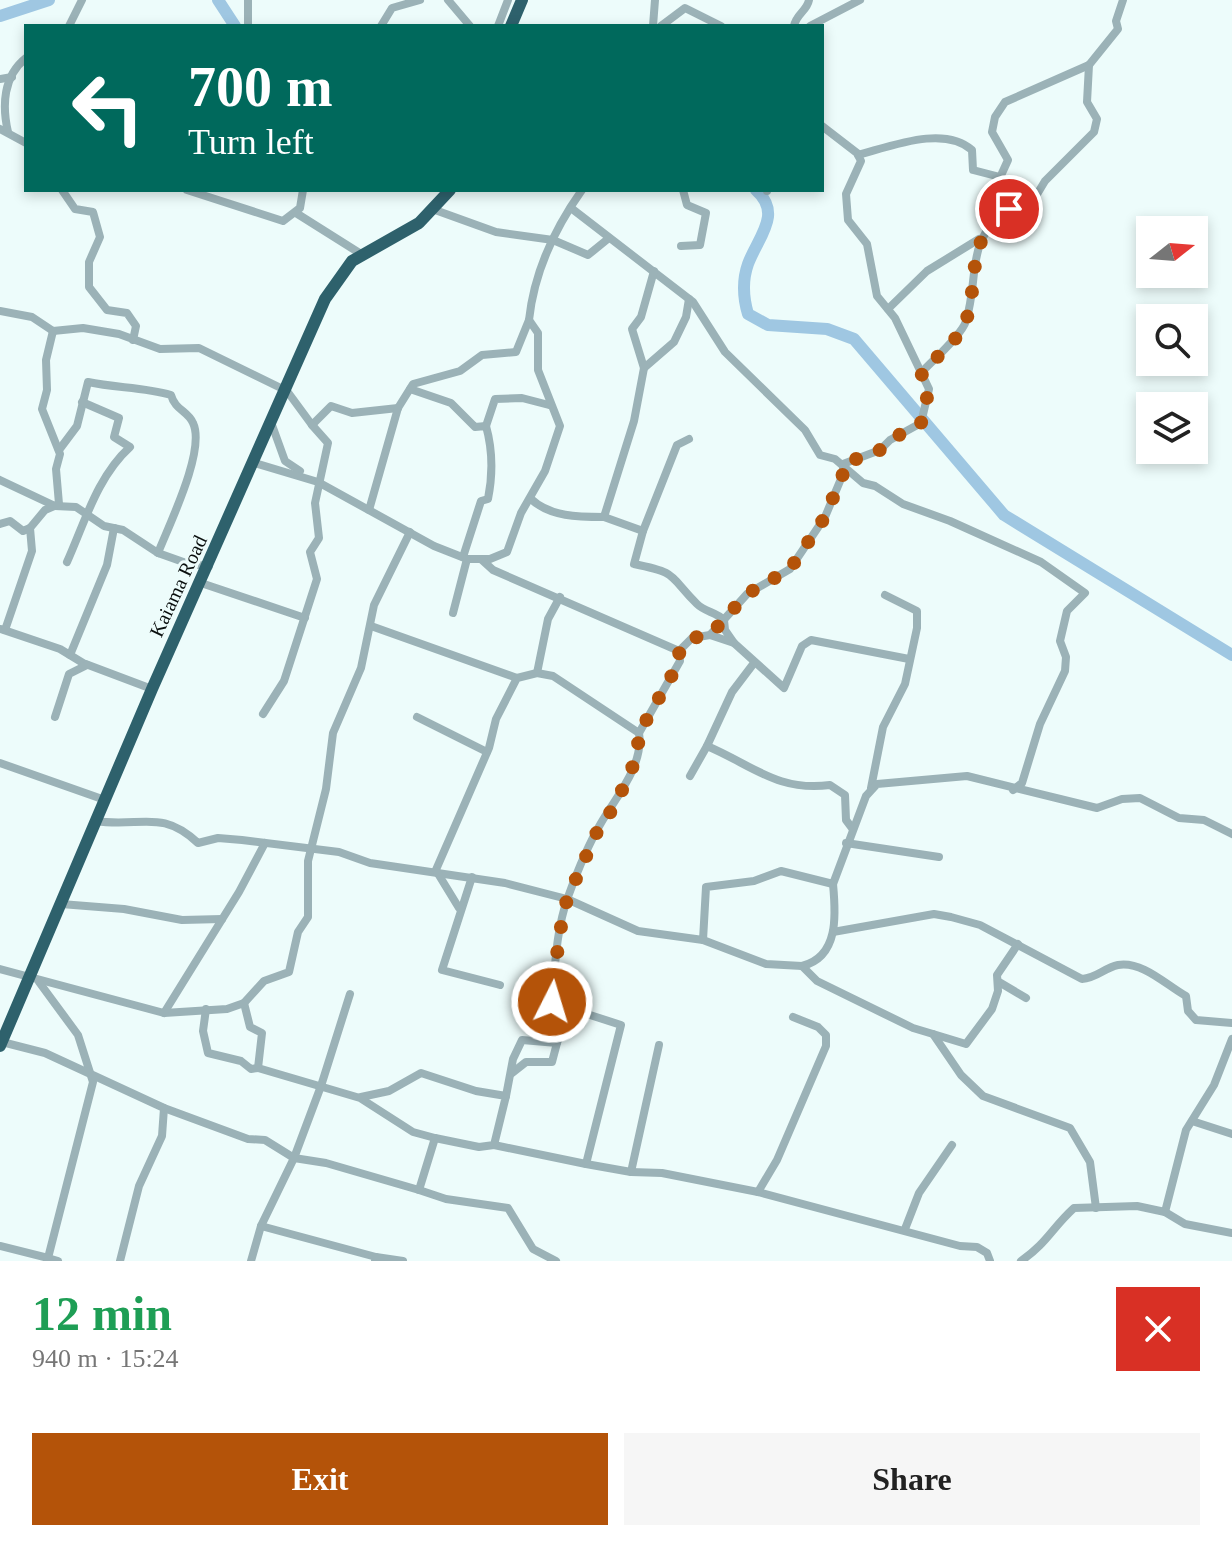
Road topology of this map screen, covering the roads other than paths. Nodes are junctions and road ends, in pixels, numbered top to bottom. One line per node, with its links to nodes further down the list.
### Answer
1 (82, 0): 11 (street)
2 (248, 0): 12 (street)
3 (420, 0): 13 (street)
4 (448, 0): 14 (street)
5 (508, 0): 15 (street)
6 (522, 0): 16 (highway)
7 (655, 0): 17 (street)
8 (809, 0): 20 (street)
9 (860, 0): 21 (street)
10 (1123, 0): 23 (street)
11 (70, 24)
12 (248, 24)
13 (382, 24)
14 (468, 24)
15 (499, 24)
16 (512, 24)
17 (653, 24)
18 (664, 24): 19 (street)
19 (717, 24)
20 (794, 24)
21 (814, 24)
22 (24, 60): 24 (street)
23 (1089, 65): 30 (street); 40 (street)
24 (12, 77): 25 (street); 27 (street)
25 (0, 79)
26 (824, 128): 29 (street)
27 (4, 131): 28 (street)
28 (24, 142)
29 (858, 155): 30 (street); 48 (street)
30 (1000, 177): 40 (street)
31 (63, 192): 52 (street)
32 (193, 192): 39 (street)
33 (303, 192): 39 (street)
34 (448, 192): 38 (highway, Kaiama Road)
35 (581, 192): 37 (street)
36 (684, 192): 44 (street)
37 (571, 208): 41 (street); 43 (street)
38 (435, 210): 43 (street); 45 (highway, Kaiama Road)
39 (296, 213): 45 (street)
40 (996, 219): 42 (street)
41 (609, 238): 43 (street); 46 (street)
42 (979, 239): 48 (street); 54 (street)
43 (553, 240): 50 (street)
44 (681, 246)
45 (361, 254): 56 (highway, Kaiama Road)
46 (654, 271): 47 (street); 53 (street)
47 (689, 299): 53 (street); 66 (street)
48 (888, 309): 54 (street)
49 (0, 311): 51 (street)
50 (529, 320): 55 (street); 58 (street)
51 (53, 331): 52 (street); 64 (street)
52 (133, 340): 56 (street)
53 (644, 368): 73 (street)
54 (921, 373): 66 (street)
55 (410, 389): 59 (street); 62 (street)
56 (287, 391): 60 (highway, Kaiama Road); 61 (street)
57 (82, 402): 64 (street); 72 (street); 79 (street)
58 (549, 405): 62 (street); 69 (street)
59 (398, 408): 61 (street); 71 (street)
60 (272, 425): 65 (highway, Kaiama Road); 68 (street)
61 (312, 425): 68 (street)
62 (486, 426): 80 (street)
63 (689, 439): 77 (street)
64 (59, 450): 70 (street)
65 (255, 463): 68 (street); 83 (highway, Kaiama Road)
66 (843, 464): 89 (street); 111 (street)
67 (0, 480): 70 (street)
68 (318, 482): 71 (street); 88 (street)
69 (531, 499): 73 (street); 81 (street)
70 (55, 506): 72 (street); 75 (street)
71 (369, 510): 78 (street)
72 (87, 514): 76 (street); 82 (street)
73 (604, 517): 77 (street)
74 (0, 524): 75 (street)
75 (30, 528): 91 (street)
76 (114, 528): 79 (street); 95 (street)
77 (643, 531): 89 (street)
78 (410, 532): 80 (street); 90 (street)
79 (158, 553): 83 (street)
80 (465, 558): 81 (street); 87 (street)
81 (482, 560): 86 (street)
82 (67, 562)
83 (209, 566): 84 (highway, Kaiama Road)
84 (201, 583): 88 (street); 101 (highway, Kaiama Road)
85 (885, 595): 96 (street)
86 (560, 597): 94 (street); 99 (street)
87 (453, 613)
88 (305, 618): 102 (street)
89 (724, 620): 92 (street); 93 (street)
90 (371, 626): 100 (street); 119 (street)
91 (3, 629): 95 (street)
92 (710, 635): 93 (street); 94 (street)
93 (734, 643): 97 (street)
94 (679, 651): 105 (street)
95 (70, 655): 98 (street)
96 (909, 659): 97 (street); 110 (street)
97 (754, 663): 106 (street)
98 (87, 665): 101 (street); 103 (street)
99 (537, 673): 100 (street); 105 (street)
100 (517, 678): 107 (street)
101 (152, 689): 112 (highway, Kaiama Road)
102 (263, 714)
103 (55, 717)
104 (417, 717): 107 (street)
105 (639, 733): 125 (street)
106 (707, 746): 109 (street); 114 (street)
107 (487, 752): 122 (street)
108 (0, 763): 112 (street)
109 (690, 776)
110 (871, 788): 111 (street); 114 (street)
111 (1013, 790): 115 (street)
112 (105, 800): 113 (highway, Kaiama Road)
113 (96, 821): 116 (street); 126 (highway, Kaiama Road)
114 (852, 828): 118 (street)
115 (1232, 834)
116 (242, 840): 117 (street); 121 (street)
117 (265, 843): 119 (street); 121 (street)
118 (846, 843): 120 (street); 124 (street)
119 (311, 850): 122 (street); 139 (street)
120 (939, 857)
121 (254, 860): 128 (street)
122 (436, 872): 123 (street); 127 (street)
123 (472, 877): 125 (street); 127 (street)
124 (833, 884): 129 (street); 130 (street)
125 (567, 899): 130 (street); 142 (street)
126 (61, 904): 128 (street); 134 (highway, Kaiama Road)
127 (459, 908): 136 (street)
128 (222, 919): 141 (street)
129 (833, 932): 131 (street); 132 (street)
130 (703, 940): 132 (street)
131 (1018, 944): 135 (street); 144 (street)
132 (802, 966): 145 (street)
133 (0, 969): 134 (street)
134 (34, 980): 141 (street); 148 (highway, Kaiama Road); 152 (street)
135 (999, 982): 138 (street); 145 (street)
136 (500, 985)
137 (350, 994): 153 (street)
138 (1026, 998)
139 (244, 1003): 140 (street); 150 (street)
140 (206, 1009): 141 (street); 150 (street)
141 (164, 1013)
142 (567, 1013): 147 (street); 163 (street)
143 (793, 1017): 166 (street)
144 (1232, 1023)
145 (933, 1034): 167 (street)
146 (1232, 1039): 157 (street)
147 (557, 1043): 151 (street); 151 (street)
148 (1, 1044): 152 (street)
149 (659, 1045): 164 (street)
150 (258, 1068): 153 (street)
151 (512, 1074): 154 (street)
152 (92, 1076): 156 (street); 173 (street)
153 (321, 1086): 155 (street); 162 (street)
154 (506, 1096): 155 (street); 160 (street)
155 (360, 1098): 159 (street)
156 (164, 1108): 162 (street); 176 (street)
157 (1192, 1121): 158 (street); 168 (street)
158 (1232, 1134)
159 (435, 1138): 160 (street); 165 (street)
160 (494, 1145): 163 (street)
161 (952, 1145): 170 (street)
162 (294, 1158): 165 (street); 169 (street)
163 (586, 1164): 164 (street)
164 (631, 1172): 166 (street)
165 (419, 1190): 179 (street)
166 (758, 1192): 170 (street)
167 (1096, 1208): 168 (street); 181 (street)
168 (1165, 1212): 171 (street)
169 (261, 1226): 174 (street); 177 (street)
170 (905, 1229): 180 (street)
171 (1232, 1233)
172 (0, 1246): 173 (street)
173 (48, 1258): 175 (street)
174 (375, 1259): 178 (street)
175 (58, 1261)
176 (120, 1261)
177 (251, 1261)
178 (403, 1261)
179 (556, 1261)
180 (990, 1261)
181 (1021, 1261)

